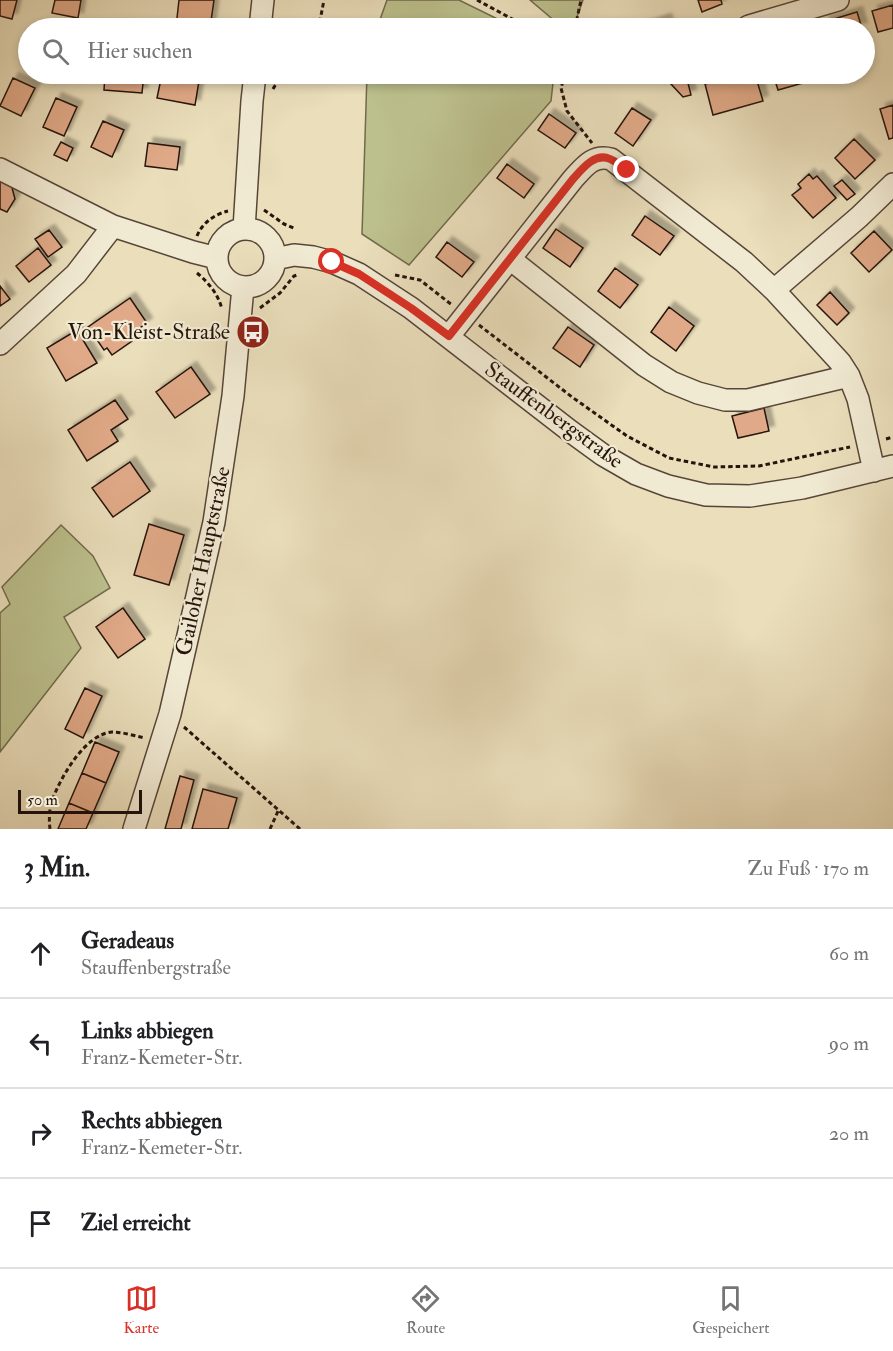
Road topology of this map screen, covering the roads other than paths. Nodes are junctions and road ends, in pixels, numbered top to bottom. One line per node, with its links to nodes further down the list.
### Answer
1 (263, 0): 4 (street)
2 (838, 0): 3 (street)
3 (808, 4): 5 (street)
4 (261, 18)
5 (770, 18)
6 (254, 84): 10 (street)
7 (0, 169): 9 (street)
8 (893, 184): 15 (street)
9 (113, 226): 11 (street); 17 (street)
10 (244, 229): 11 (street); 12 (street)
11 (217, 258): 14 (street)
12 (275, 259): 14 (street); 16 (street, Stauffenbergstraße)
13 (510, 259): 15 (street); 16 (street); 18 (street)
14 (243, 287): 20 (street, Gailoher Hauptstraße)
15 (774, 290): 18 (street)
16 (449, 336): 19 (street, Stauffenbergstraße)
17 (0, 344)
18 (849, 376): 19 (street)
19 (884, 468)
20 (134, 829)

